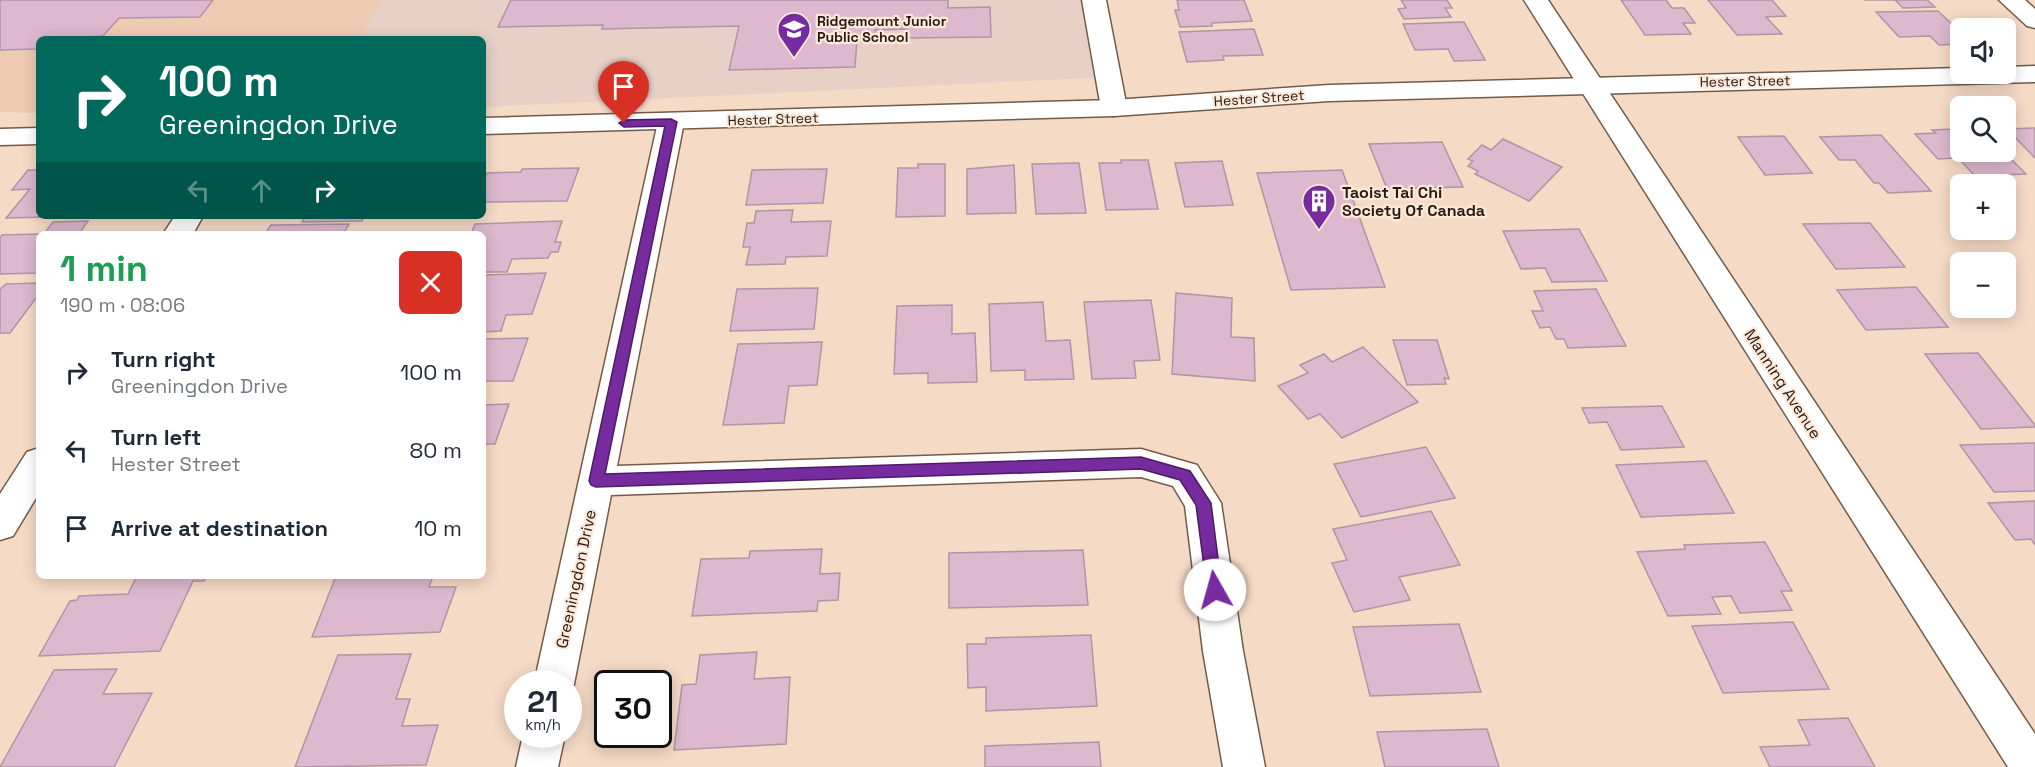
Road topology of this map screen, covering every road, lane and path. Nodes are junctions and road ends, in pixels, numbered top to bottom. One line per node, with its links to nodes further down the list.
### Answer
1 (1094, 0): 7 (street)
2 (1536, 0): 6 (street, Manning Avenue)
3 (2011, 0): 4 (street)
4 (2035, 21)
5 (2035, 74): 6 (street, Hester Street)
6 (1589, 85): 7 (street, Hester Street); 19 (street, Manning Avenue)
7 (1114, 108): 8 (street, Hester Street)
8 (671, 122): 9 (street, Hester Street); 13 (street, Greeningdon Drive)
9 (486, 126)
10 (36, 136): 11 (street)
11 (0, 137)
12 (36, 467): 14 (street)
13 (596, 481): 15 (street, Greeningdon Drive); 18 (street)
14 (0, 525)
15 (557, 670)
16 (541, 748): 17 (street)
17 (537, 767)
18 (1244, 767)
19 (2031, 767)

